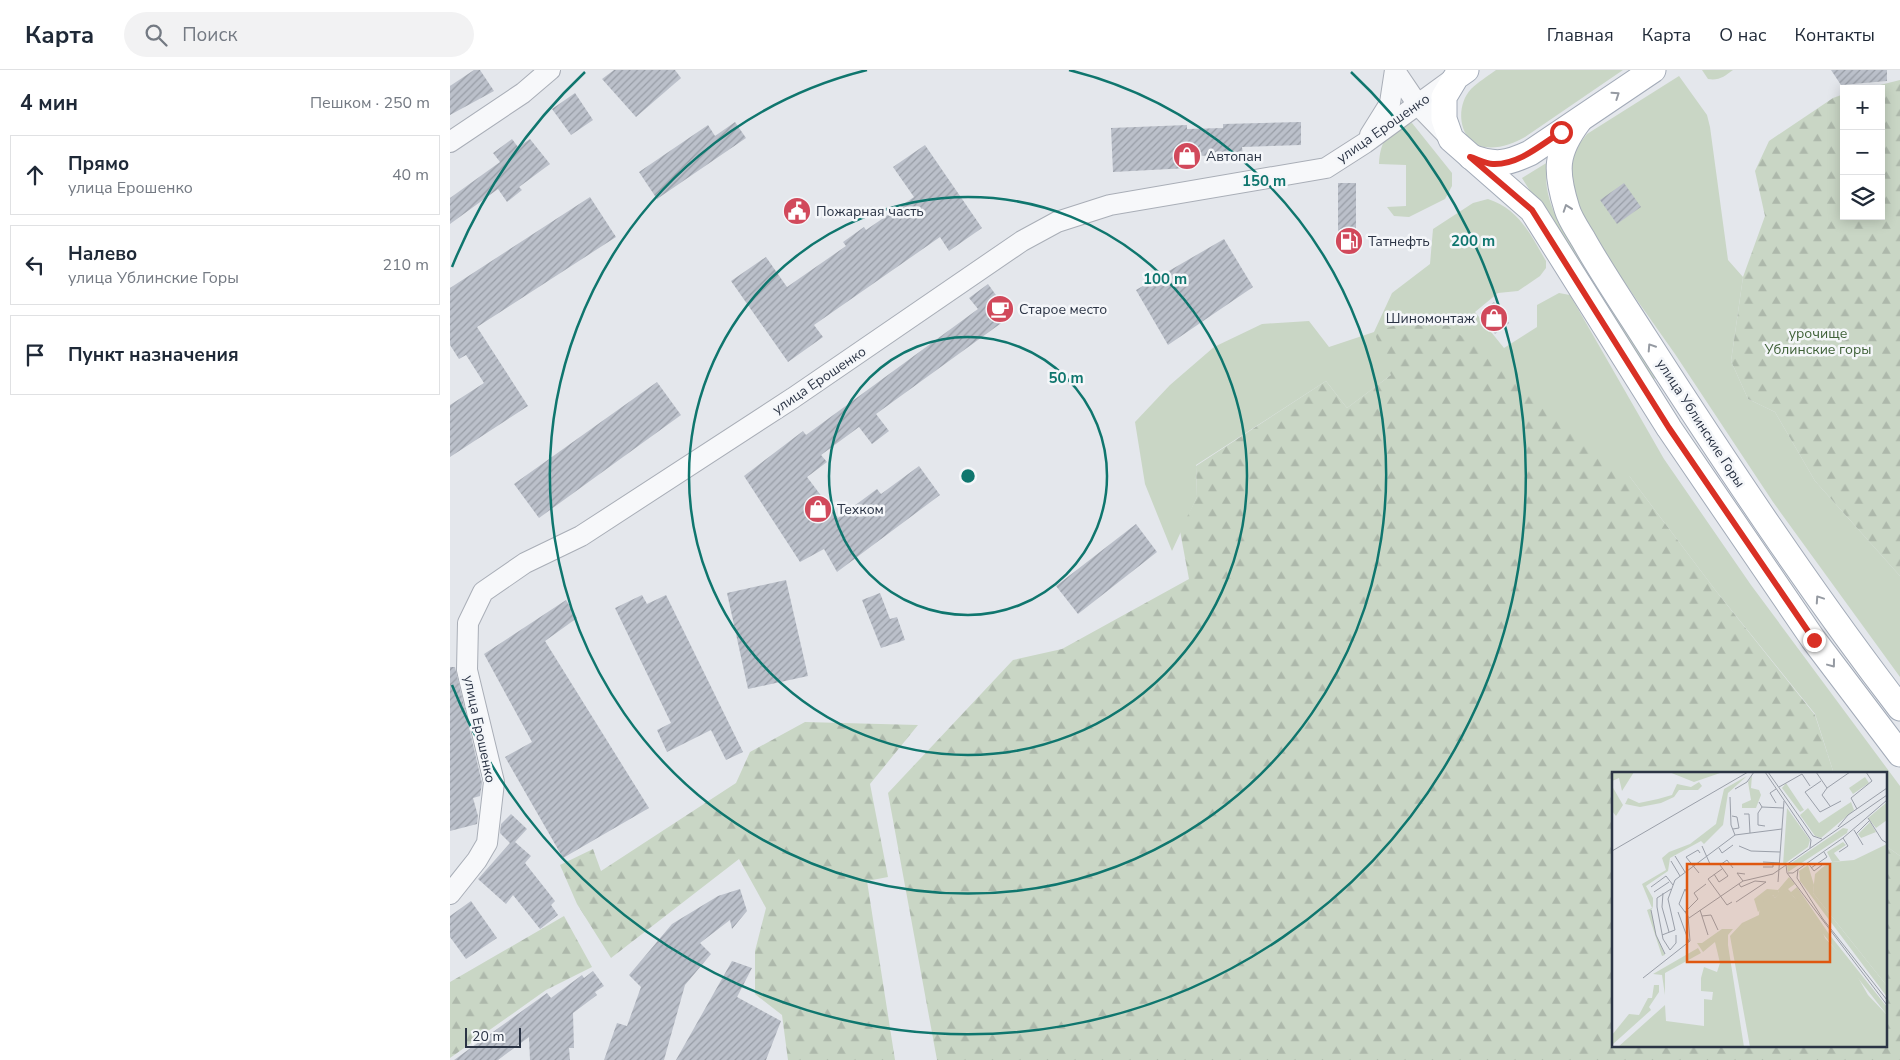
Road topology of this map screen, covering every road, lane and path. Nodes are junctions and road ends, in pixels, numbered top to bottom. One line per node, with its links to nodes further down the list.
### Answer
1 (550, 70): 8 (street)
2 (1395, 70): 4 (street, улица Ерошенко); 5 (street); 9 (street)
3 (1652, 70): 6 (main road, one-way to 3)
4 (1461, 73): 5 (street, улица Ерошенко); 7 (main road, улица Ерошенко)
5 (1418, 105): 7 (street); 9 (street, улица Ерошенко)
6 (1579, 121): 10 (main road); 11 (main road, улица Ублинские Горы, one-way to 6)
7 (1451, 139): 10 (main road)
8 (450, 142)
9 (1365, 143): 13 (street, улица Ерошенко)
10 (1470, 157): 12 (main road, улица Ублинские Горы, one-way to 12)
11 (1900, 708)
12 (1900, 754)
13 (450, 894)

